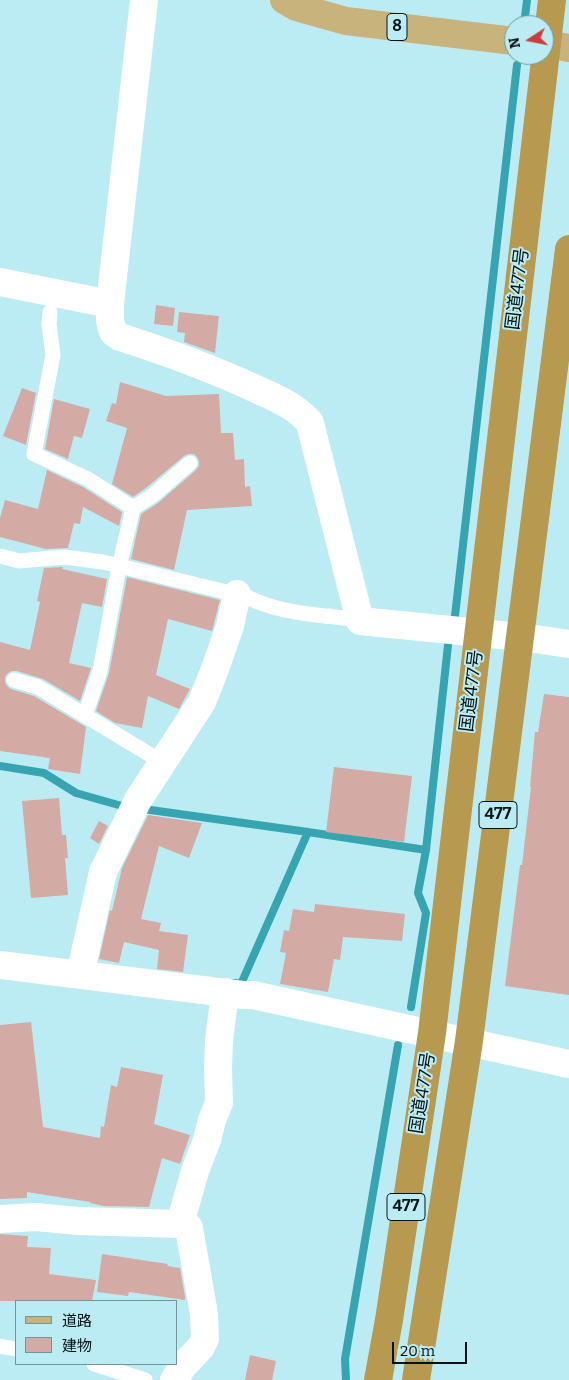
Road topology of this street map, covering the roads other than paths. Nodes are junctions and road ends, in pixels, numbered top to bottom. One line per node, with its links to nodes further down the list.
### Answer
1 (144, 0): 9 (street)
2 (284, 0): 5 (main road, 8)
3 (552, 0): 4 (highway, 国道477号 / 477)
4 (552, 15)
5 (504, 40)
6 (550, 65): 17 (highway, 国道477号 / 477)
7 (569, 249): 18 (highway, 477)
8 (0, 282): 9 (street)
9 (110, 304): 16 (street)
10 (50, 312): 12 (lane)
11 (190, 463): 12 (lane)
12 (133, 508): 14 (lane)
13 (0, 556): 14 (lane)
14 (119, 567): 15 (lane); 21 (lane)
15 (237, 594): 16 (lane); 22 (street)
16 (360, 621): 17 (street)
17 (479, 633): 18 (street); 26 (highway, 国道477号 / 477)
18 (521, 637): 19 (street); 27 (highway, 477)
19 (569, 644)
20 (14, 680): 21 (lane)
21 (85, 715): 22 (lane)
22 (162, 762): 24 (street)
23 (0, 965): 24 (street)
24 (80, 976): 25 (street)
25 (225, 992): 26 (street); 29 (street)
26 (432, 1033): 27 (street); 36 (highway, 国道477号 / 477)
27 (469, 1041): 28 (street); 37 (highway, 477)
28 (569, 1064)
29 (182, 1218): 30 (street); 35 (street)
30 (0, 1219)
31 (0, 1346): 32 (lane)
32 (15, 1349)
33 (97, 1365): 34 (lane)
34 (145, 1380)
35 (174, 1380)
36 (378, 1380)
37 (416, 1380)

